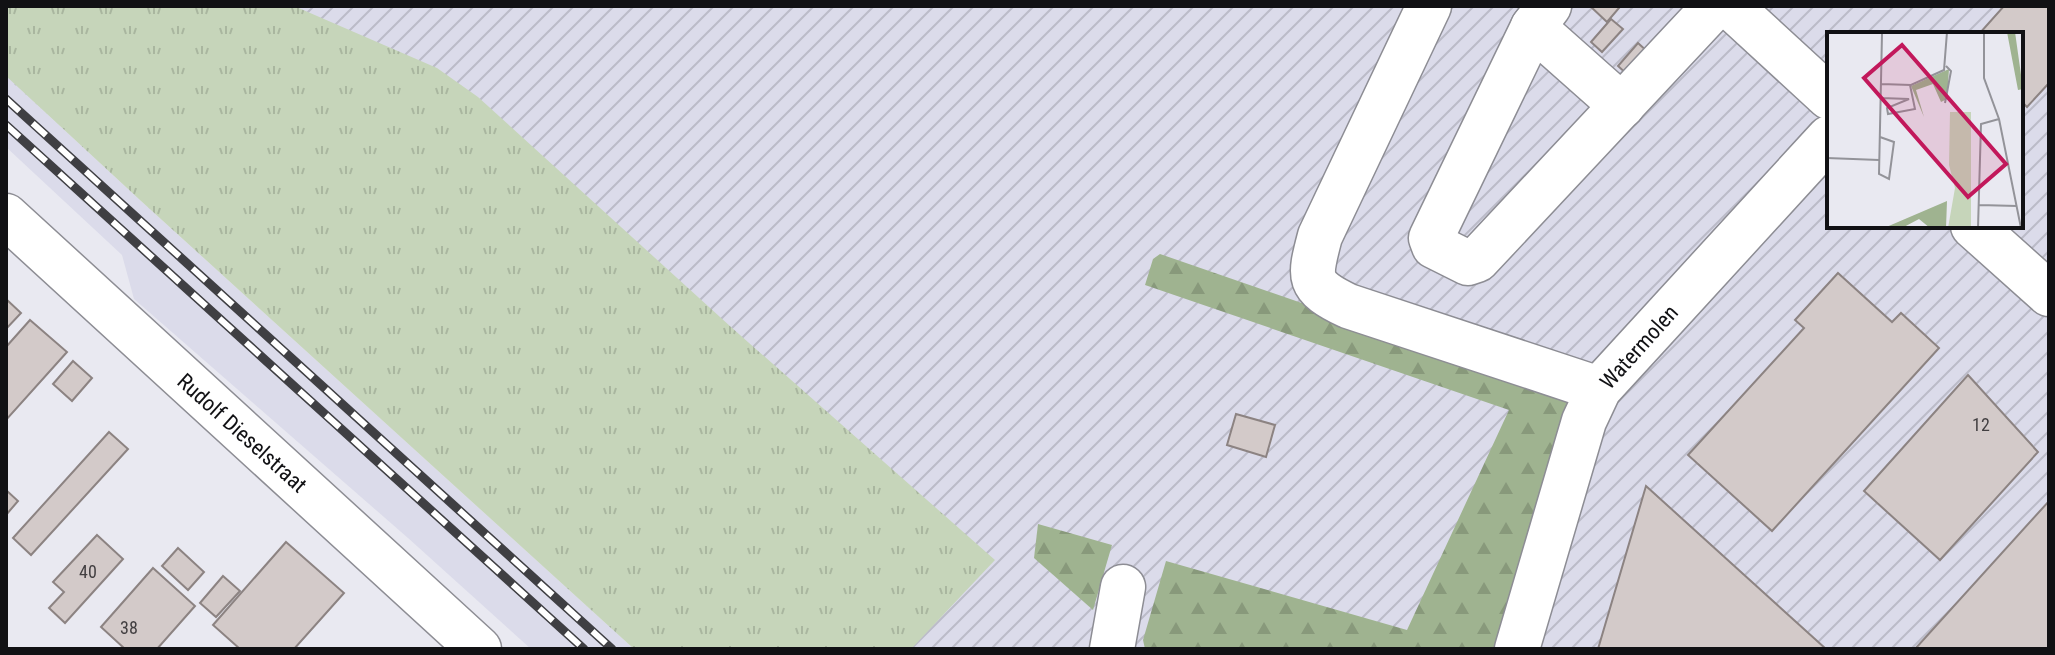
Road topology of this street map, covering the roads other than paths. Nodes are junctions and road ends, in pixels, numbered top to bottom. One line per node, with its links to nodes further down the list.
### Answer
1 (1429, 6): 11 (street)
2 (1715, 6): 6 (street)
3 (1730, 6): 5 (street)
4 (1541, 16): 6 (street); 6 (street)
5 (1827, 95)
6 (1622, 106)
7 (1827, 140): 11 (street, Watermolen)
8 (6, 216): 13 (street, Rudolf Dieselstraat)
9 (1975, 228): 10 (street)
10 (2049, 294)
11 (1599, 389): 15 (street, Watermolen)
12 (1123, 587): 14 (street)
13 (479, 649)
14 (1112, 649)
15 (1517, 649)

